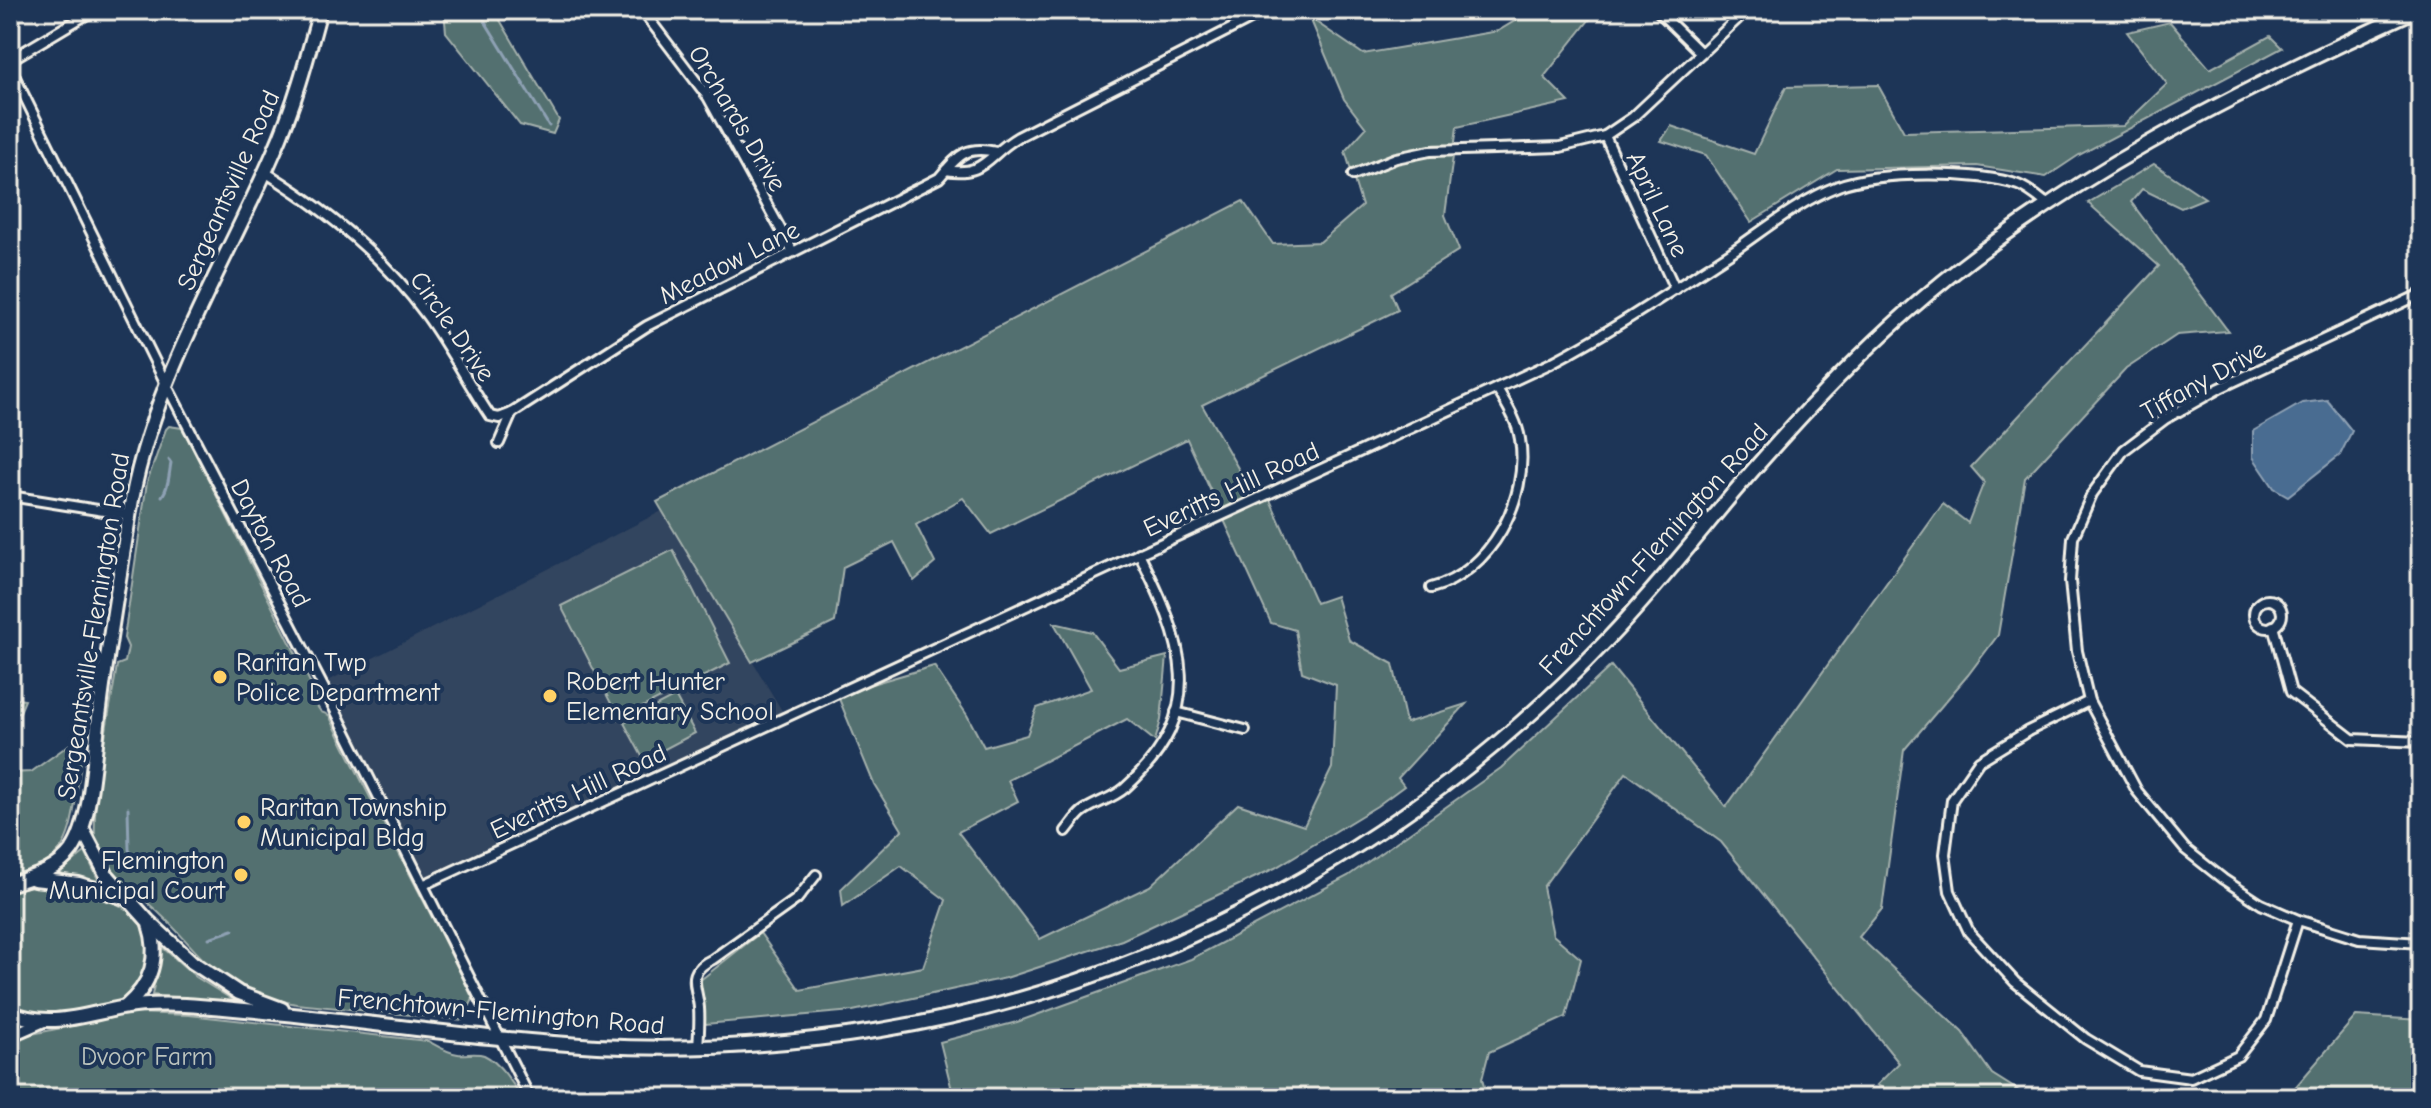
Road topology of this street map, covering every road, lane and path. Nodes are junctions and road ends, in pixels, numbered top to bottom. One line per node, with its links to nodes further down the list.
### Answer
1 (94, 10): 9 (street)
2 (320, 10): 14 (main road, Sergeantsville Road)
3 (642, 10): 17 (street, Orchards Drive)
4 (1268, 10): 12 (street, Meadow Lane)
5 (1657, 10): 8 (street)
6 (1747, 10): 8 (street)
7 (2416, 10): 16 (main road, Frenchtown-Flemington Road)
8 (1701, 53): 11 (street)
9 (10, 60)
10 (10, 67): 20 (street, Dayton Road)
11 (1605, 136): 15 (street); 18 (street, April Lane)
12 (996, 152): 13 (street, Meadow Lane); 13 (street, Meadow Lane)
13 (946, 170): 17 (street, Meadow Lane)
14 (265, 172): 20 (main road, Sergeantsville Road); 22 (street, Circle Drive)
15 (1353, 175)
16 (2048, 205): 18 (street, Everitts Hill Road); 49 (main road, Frenchtown-Flemington Road)
17 (793, 252): 22 (street, Meadow Lane)
18 (1675, 289): 21 (street, Everitts Hill Road)
19 (2421, 294): 29 (street, Tiffany Drive)
20 (166, 384): 25 (main road, Sergeantsville-Flemington Road); 38 (street, Dayton Road)
21 (1497, 388): 26 (street, Everitts Hill Road); 27 (street)
22 (512, 413): 23 (street)
23 (499, 443)
24 (10, 496): 25 (street)
25 (129, 515): 33 (main road, Sergeantsville-Flemington Road)
26 (1139, 553): 30 (street); 38 (street, Everitts Hill Road)
27 (1431, 588)
28 (2273, 626): 32 (street)
29 (2089, 701): 40 (street, Tiffany Drive); 40 (street)
30 (1176, 712): 31 (street); 34 (street)
31 (1245, 730)
32 (2421, 742)
33 (83, 830): 36 (main road, Sergeantsville-Flemington Road); 39 (main road, Sergeantsville-Flemington Road)
34 (1066, 831)
35 (816, 875): 49 (street)
36 (25, 879): 37 (main road, Sergeantsville-Flemington Road); 39 (main road)
37 (10, 884)
38 (423, 885): 48 (street, Dayton Road)
39 (128, 899): 41 (main road, Sergeantsville-Flemington Road)
40 (2298, 920): 42 (street, Tiffany Drive)
41 (148, 921): 43 (main road); 45 (main road, Frenchtown-Flemington Road)
42 (2421, 943)
43 (124, 1008): 45 (main road, Frenchtown-Flemington Road); 46 (main road, Frenchtown-Flemington Road)
44 (10, 1012): 46 (main road, Frenchtown-Flemington Road)
45 (304, 1016): 48 (main road, Frenchtown-Flemington Road)
46 (44, 1021): 47 (street)
47 (10, 1036)
48 (499, 1037): 49 (main road, Frenchtown-Flemington Road); 50 (street, Dayton Road)
49 (698, 1047)
50 (530, 1098)

